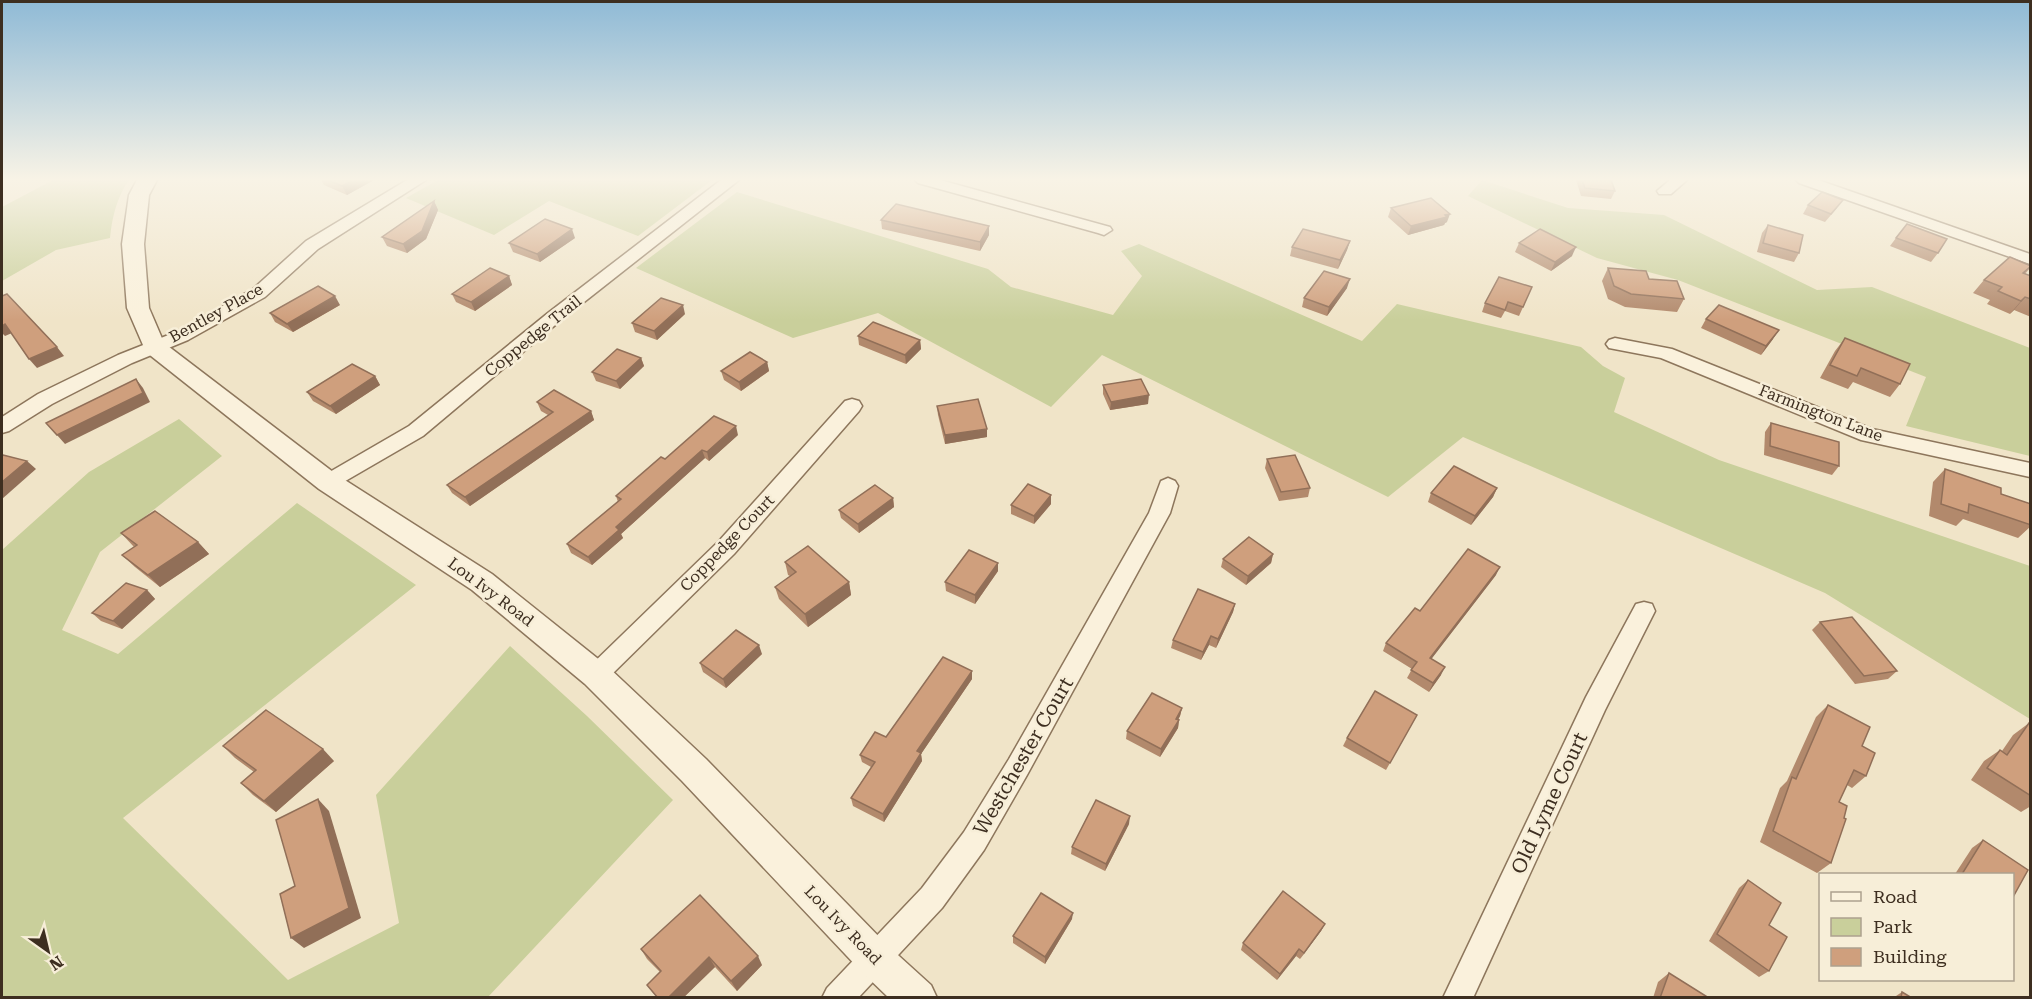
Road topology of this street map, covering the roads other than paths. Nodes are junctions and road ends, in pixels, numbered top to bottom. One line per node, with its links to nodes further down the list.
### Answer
1 (135, 227): 9 (street, Lou Ivy Road)
2 (342, 227): 9 (street, Bentley Place)
3 (671, 227): 13 (street, Coppedge Trail)
4 (1092, 227): 6 (street)
5 (1938, 227): 7 (street)
6 (1104, 230)
7 (2031, 259)
8 (1615, 344): 12 (street, Farmington Lane)
9 (154, 347): 11 (street, Bentley Place); 13 (street, Lou Ivy Road)
10 (852, 406): 16 (street, Coppedge Court)
11 (2, 426)
12 (2031, 470)
13 (328, 482): 16 (street, Lou Ivy Road)
14 (1168, 486): 17 (street, Westchester Court)
15 (1644, 611): 20 (street, Old Lyme Court)
16 (596, 675): 17 (street, Lou Ivy Road)
17 (875, 959): 18 (street, Westchester Court); 19 (street, Lou Ivy Road)
18 (837, 998)
19 (918, 998)
20 (1458, 998)

